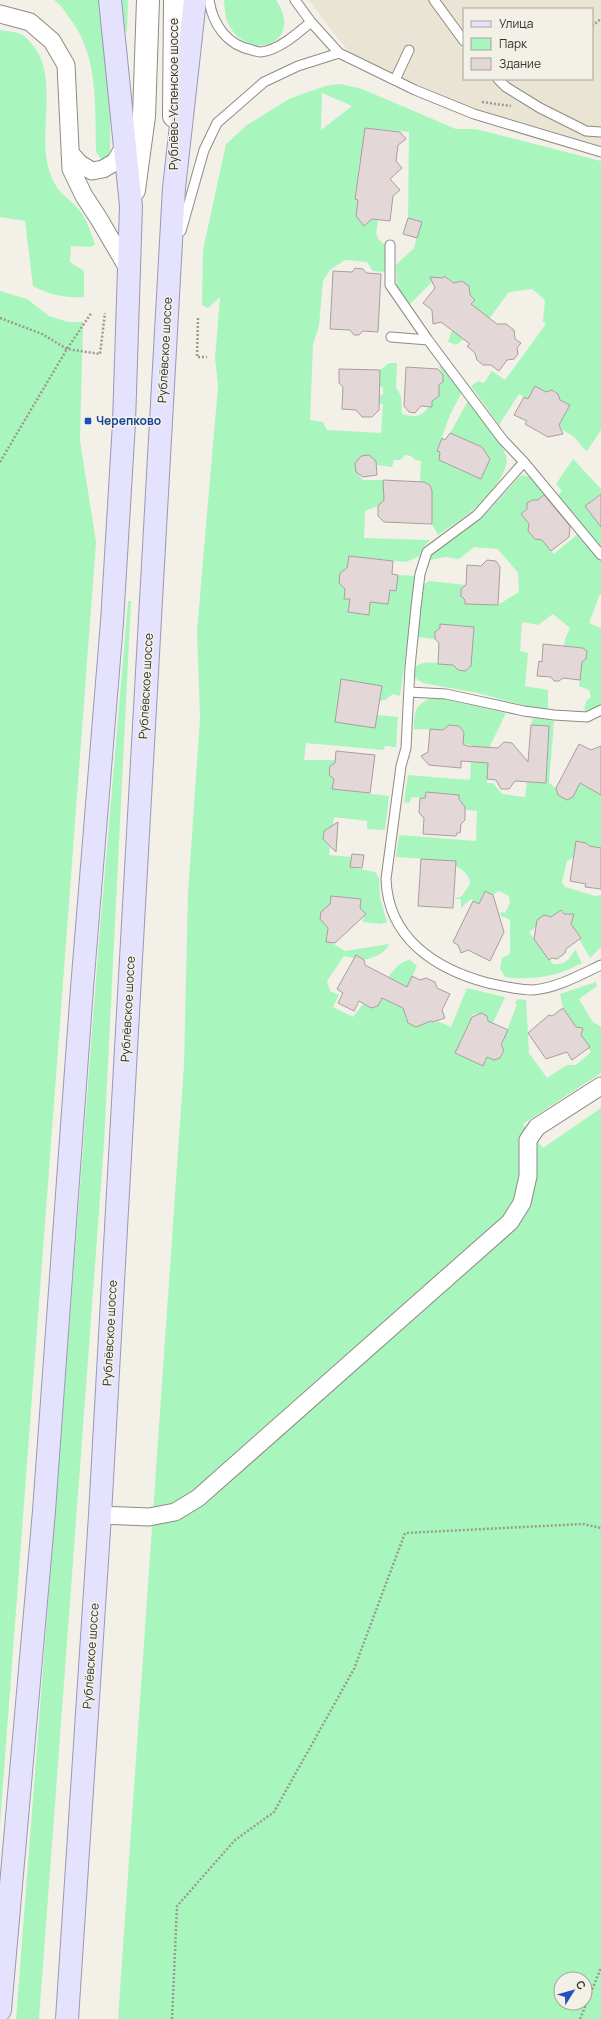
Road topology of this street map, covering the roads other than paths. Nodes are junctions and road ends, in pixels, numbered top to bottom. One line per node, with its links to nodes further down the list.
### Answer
1 (110, 0): 16 (main road)
2 (148, 0): 20 (main road)
3 (174, 0): 19 (main road, Рублёво-Успенское шоссе)
4 (195, 0): 19 (main road, Рублёвское шоссе)
5 (210, 0): 9 (lane)
6 (295, 0): 9 (lane)
7 (434, 0): 10 (lane)
8 (0, 14): 18 (street)
9 (311, 22): 12 (lane)
10 (463, 40)
11 (409, 50): 13 (lane)
12 (339, 54): 13 (lane); 23 (lane)
13 (395, 80): 17 (lane)
14 (499, 80): 15 (lane)
15 (601, 132)
16 (125, 145): 18 (street); 20 (main road)
17 (601, 152)
18 (70, 153): 22 (street)
19 (174, 188): 23 (main road, Рублёвское шоссе)
20 (131, 206): 22 (main road)
21 (390, 245): 25 (lane)
22 (130, 272): 33 (main road)
23 (169, 275): 32 (main road, Рублёвское шоссе)
24 (391, 337): 25 (lane)
25 (428, 340): 26 (lane)
26 (524, 462): 27 (lane); 28 (lane)
27 (601, 555)
28 (409, 692): 29 (lane); 30 (lane)
29 (601, 710)
30 (601, 965)
31 (601, 1086): 32 (street)
32 (100, 1515): 34 (main road, Рублёвское шоссе)
33 (0, 2010)
34 (67, 2019)

